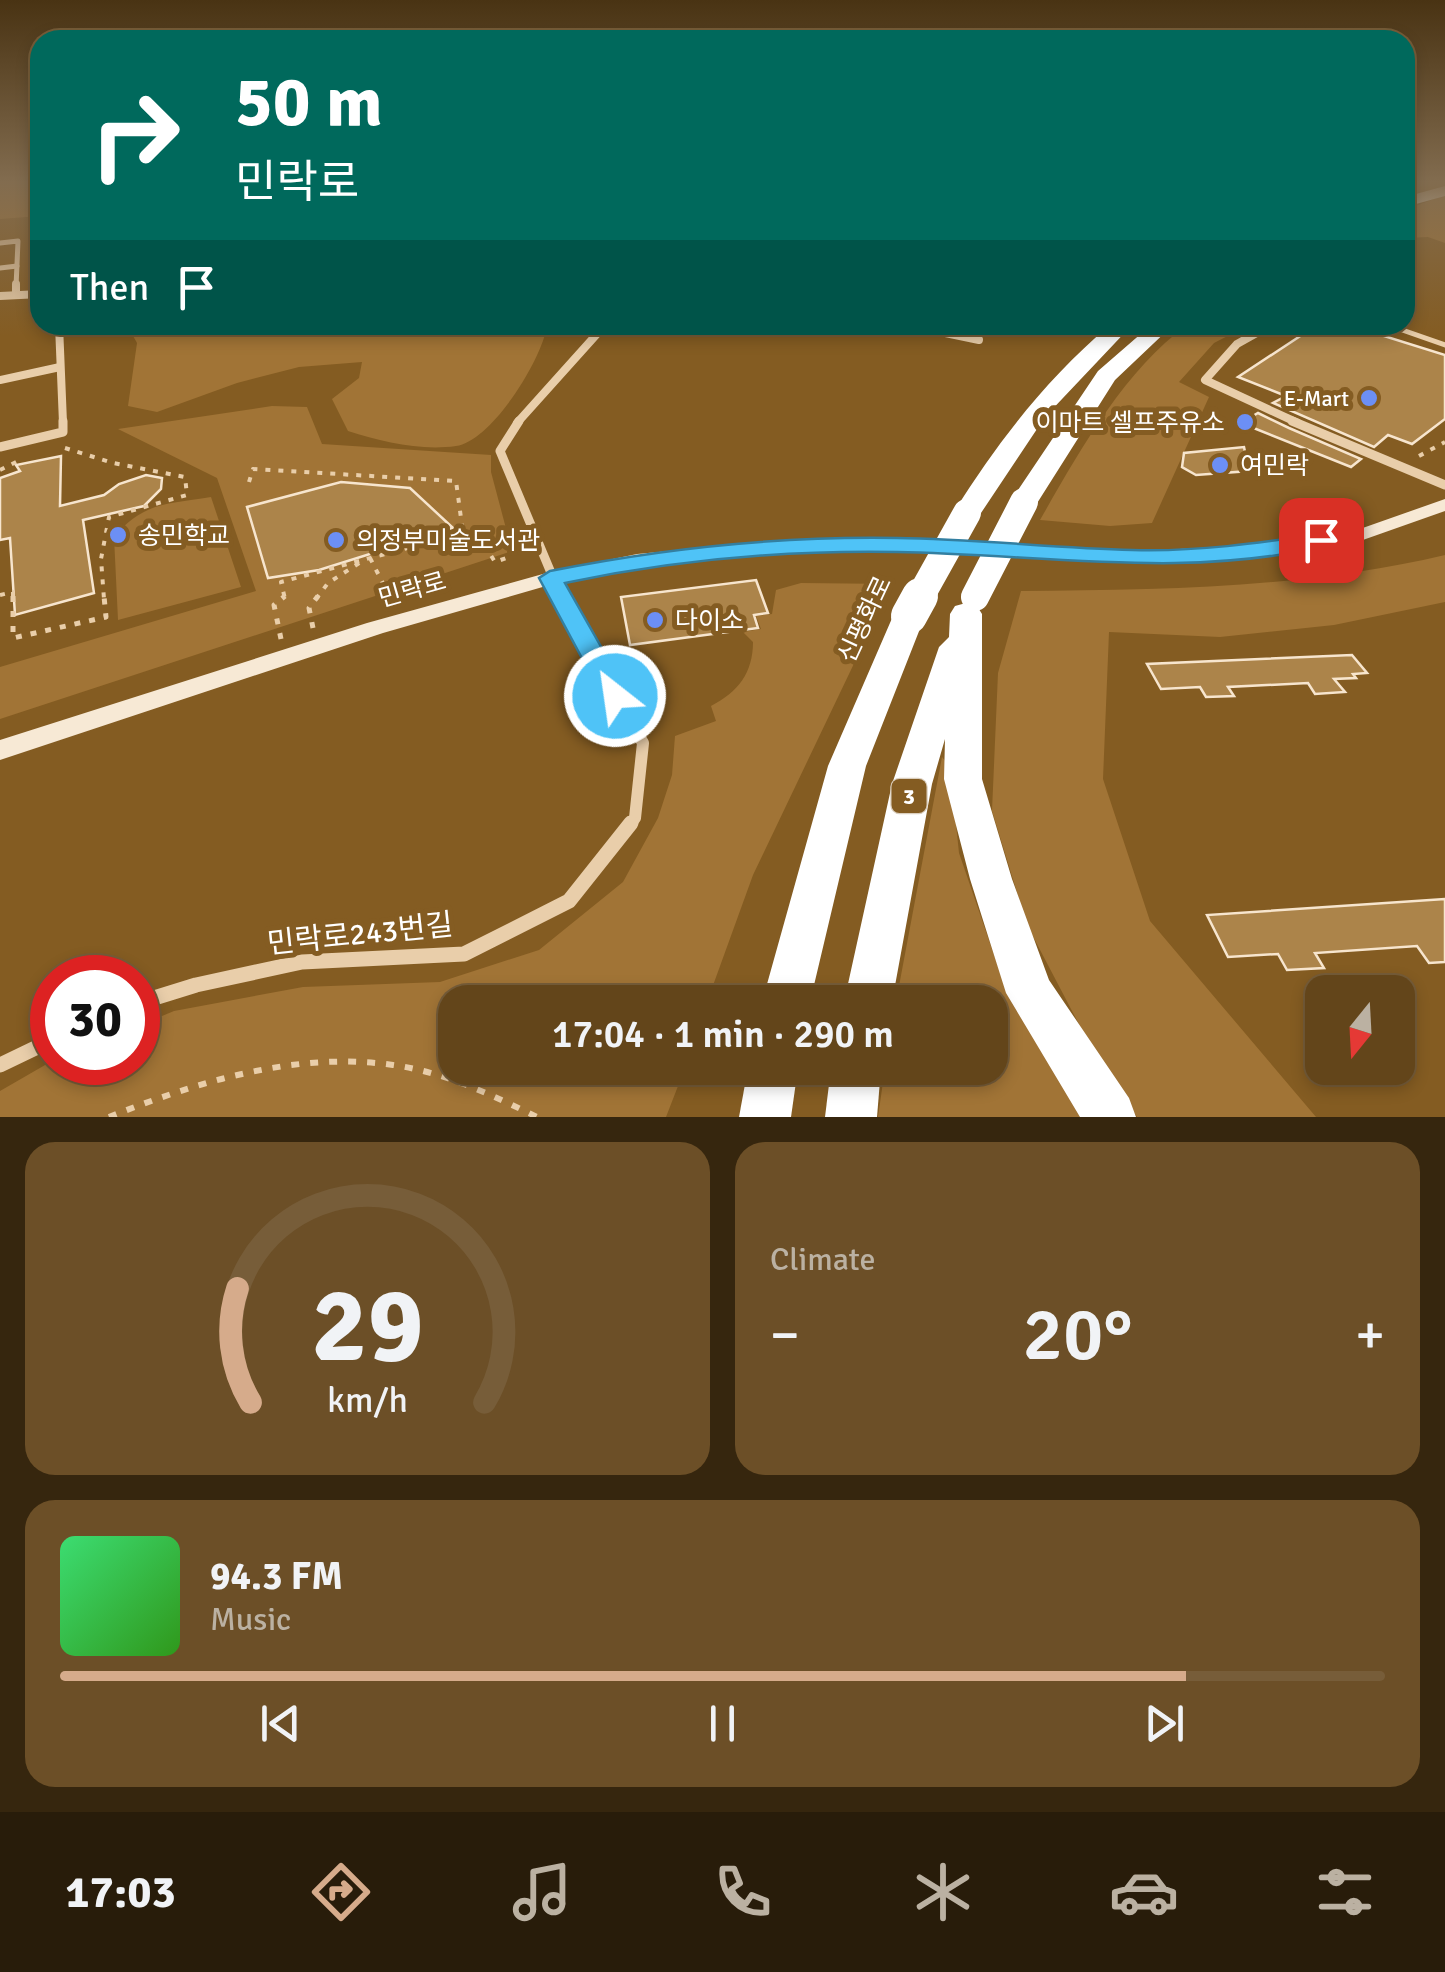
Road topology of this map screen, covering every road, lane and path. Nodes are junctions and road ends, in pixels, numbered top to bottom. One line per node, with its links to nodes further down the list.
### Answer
1 (0, 244): 2 (street)
2 (17, 266): 3 (street); 4 (street)
3 (0, 268)
4 (16, 293): 5 (street); 6 (street)
5 (30, 294)
6 (0, 296)
7 (59, 335): 16 (street)
8 (596, 335): 30 (street, 민락로243번길)
9 (955, 335): 14 (street)
10 (1111, 335): 37 (highway, 신평화로, bridge)
11 (1152, 335): 32 (highway, 3, bridge)
12 (1253, 335): 25 (street)
13 (1410, 335): 15 (lane)
14 (979, 340)
15 (1444, 350)
16 (60, 367): 17 (street); 19 (street)
17 (0, 380)
18 (1445, 442): 21 (path)
19 (0, 446)
20 (65, 448): 31 (path)
21 (1406, 452)
22 (27, 458): 23 (path)
23 (0, 470)
24 (250, 482): 27 (path)
25 (1445, 485)
26 (1445, 505): 30 (main road, 민락로)
27 (463, 533): 28 (path); 29 (path)
28 (512, 556)
29 (372, 558): 33 (path); 34 (path); 35 (path)
30 (550, 578): 33 (main road, 민락로); 39 (street, 민락로243번길)
31 (0, 596)
32 (971, 606): 38 (highway, 3); 48 (highway)
33 (402, 620): 34 (main road, 민락로)
34 (318, 647): 35 (main road, 민락로)
35 (284, 658): 36 (main road, 민락로)
36 (0, 750)
37 (790, 985)
38 (871, 985)
39 (160, 996)
40 (30, 1051): 41 (street)
41 (0, 1065)
42 (770, 1085): 46 (highway)
43 (854, 1085): 47 (highway)
44 (109, 1117): 45 (path)
45 (537, 1117)
46 (765, 1117)
47 (851, 1117)
48 (1110, 1117)

